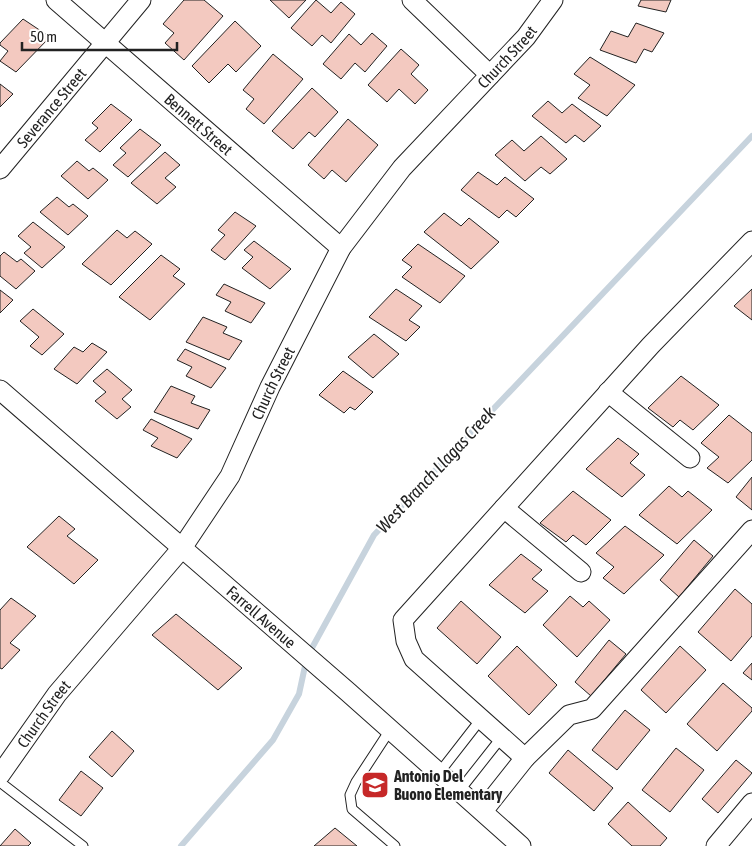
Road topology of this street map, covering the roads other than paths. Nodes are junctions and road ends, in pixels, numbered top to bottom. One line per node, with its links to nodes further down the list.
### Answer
1 (56, 0): 5 (street, Bennett Street)
2 (141, 0): 5 (street, Severance Street)
3 (412, 0): 6 (street)
4 (553, 0): 6 (street, Church Street)
5 (106, 43): 7 (street, Severance Street); 9 (street, Bennett Street)
6 (490, 75): 9 (street, Church Street)
7 (0, 168)
8 (752, 241): 11 (street)
9 (341, 248): 15 (street, Church Street)
10 (0, 390): 15 (street, Farrell Avenue)
11 (608, 392): 12 (street); 13 (street)
12 (690, 458)
13 (504, 508): 16 (street); 17 (street)
14 (749, 538): 20 (street)
15 (182, 548): 18 (street, Farrell Avenue); 22 (street, Church Street)
16 (581, 572)
17 (481, 719): 19 (street); 21 (lane)
18 (390, 730): 21 (street, Farrell Avenue); 29 (lane)
19 (501, 738): 20 (street); 24 (lane)
20 (525, 758): 26 (street)
21 (439, 773): 24 (street, Farrell Avenue)
22 (0, 774)
23 (0, 782): 28 (lane)
24 (460, 790): 26 (street, Farrell Avenue)
25 (752, 803): 30 (street)
26 (483, 811): 27 (street, Farrell Avenue)
27 (519, 845)
28 (83, 846)
29 (395, 846)
30 (716, 846)

